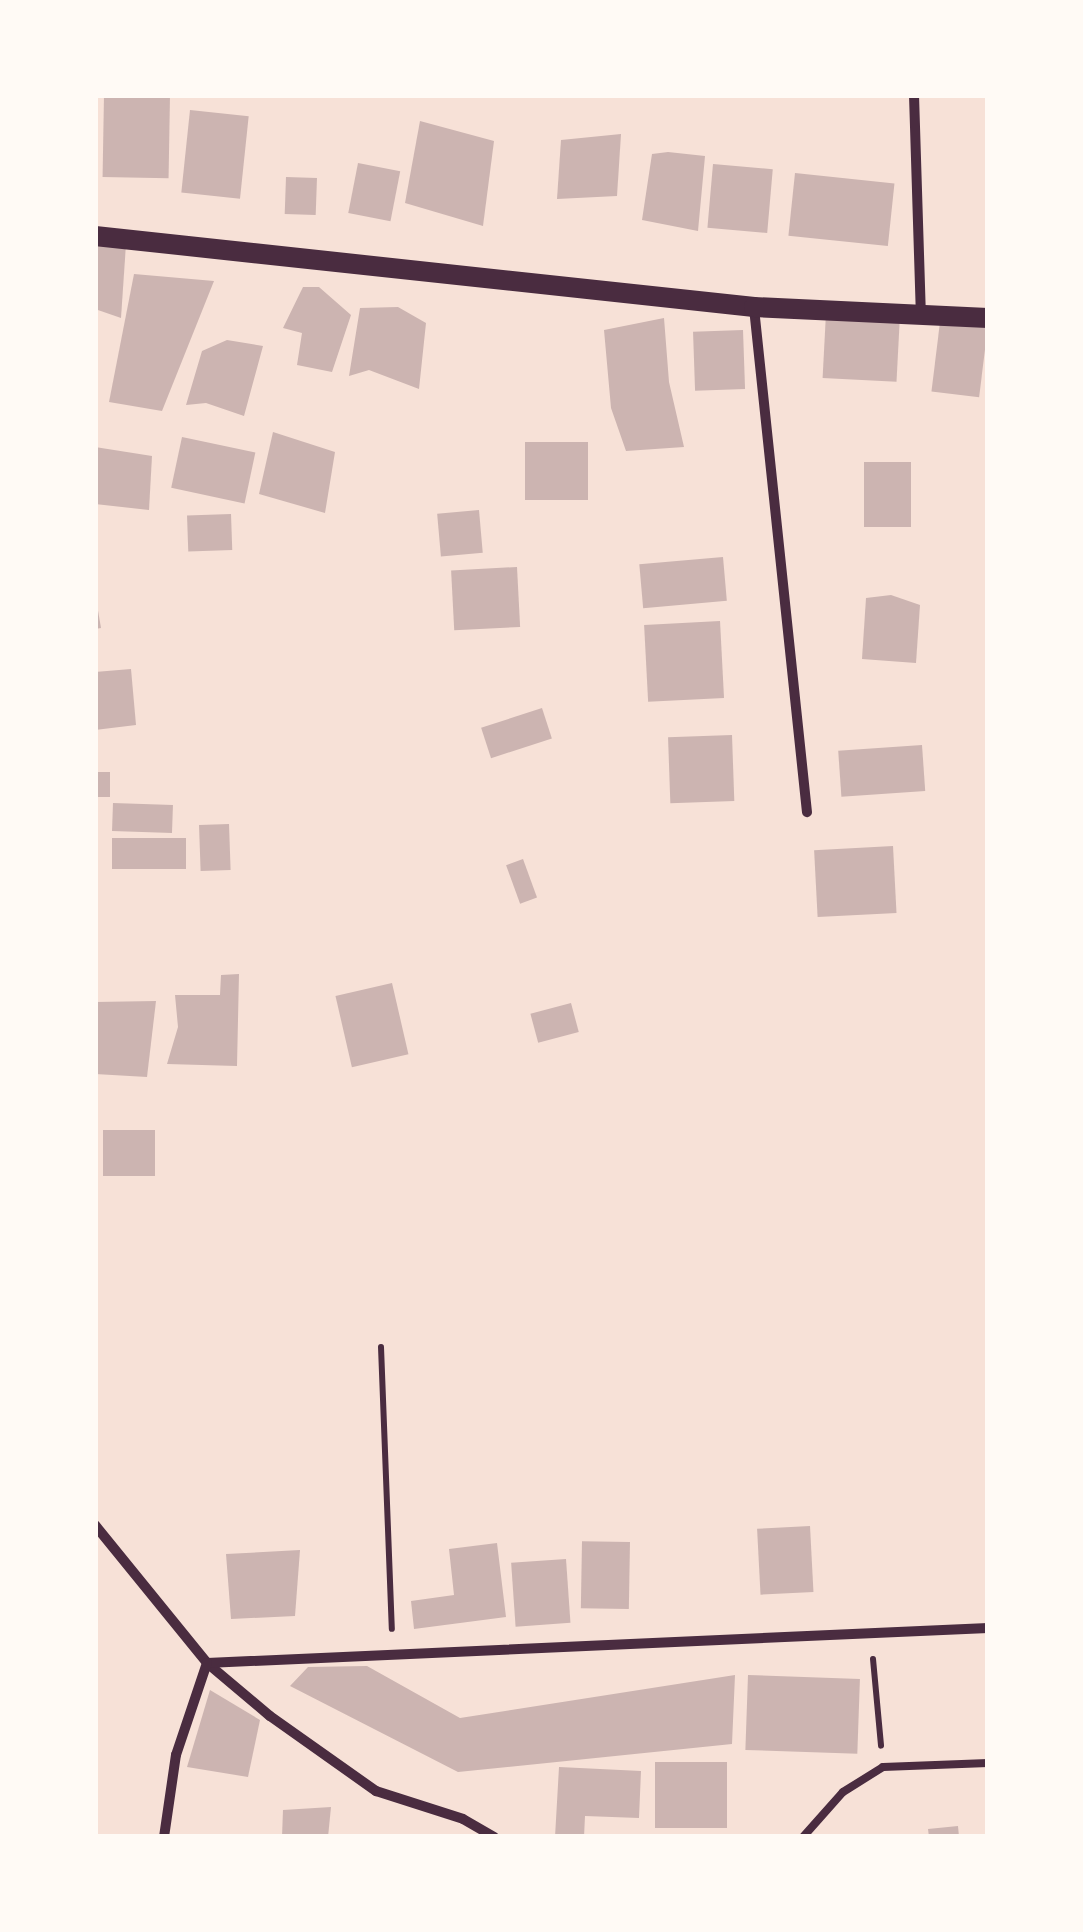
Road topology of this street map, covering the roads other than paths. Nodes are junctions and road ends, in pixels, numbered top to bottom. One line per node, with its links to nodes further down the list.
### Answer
1 (914, 95): 5 (street)
2 (95, 236): 3 (main road)
3 (754, 307): 5 (main road); 6 (street)
4 (988, 318): 5 (main road)
5 (921, 319)
6 (808, 812)
7 (95, 1525): 9 (street)
8 (988, 1628): 9 (street)
9 (207, 1663): 11 (street); 12 (street)
10 (988, 1763): 13 (lane)
11 (164, 1837)
12 (494, 1837)
13 (803, 1837)

